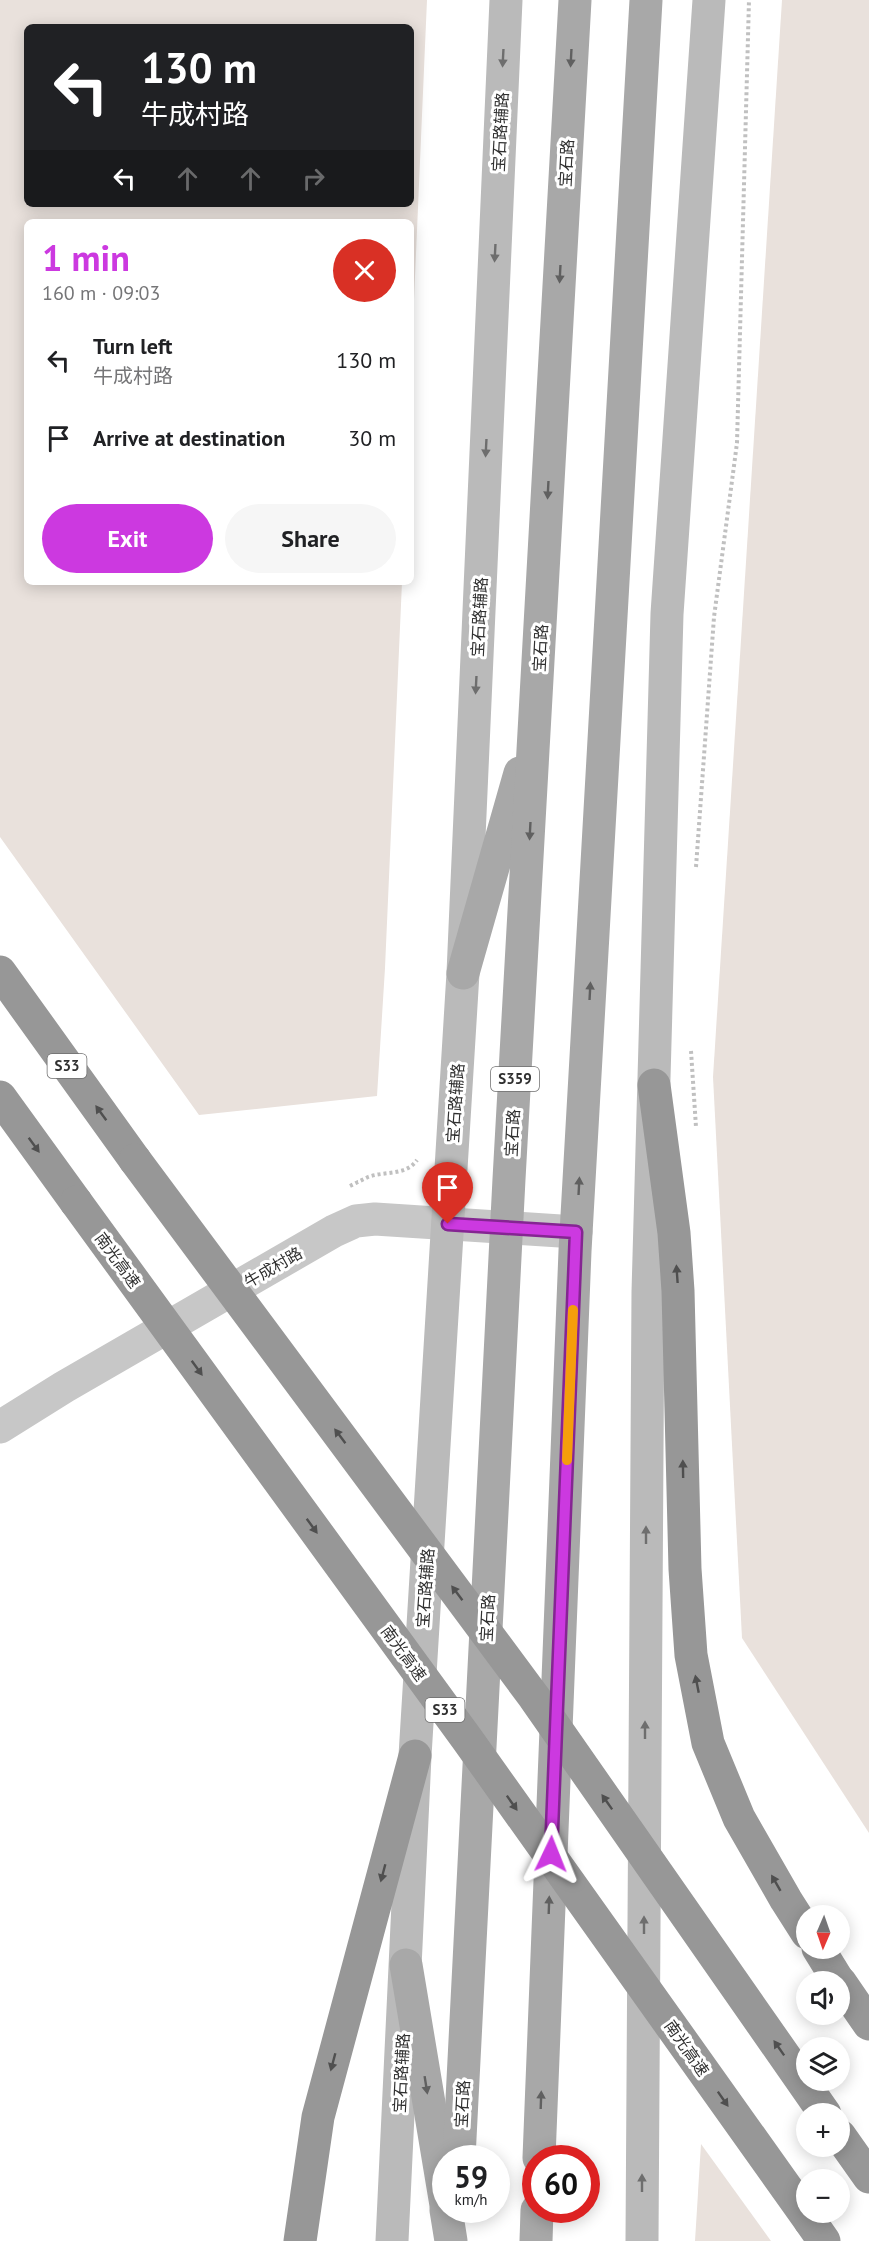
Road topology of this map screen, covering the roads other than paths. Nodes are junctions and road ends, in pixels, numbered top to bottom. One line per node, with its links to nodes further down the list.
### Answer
1 (506, 0): 7 (main road, 宝石路辅路, one-way to 7)
2 (574, 0): 5 (main road, 宝石路 / S359, one-way to 5)
3 (646, 0): 12 (main road, one-way to 3)
4 (709, 0): 8 (main road)
5 (537, 713): 7 (main road); 11 (main road, 宝石路 / S359, one-way to 11)
6 (0, 972): 19 (highway, S33, one-way to 6, bridge)
7 (463, 973): 10 (main road, 宝石路辅路)
8 (654, 1085): 15 (highway, one-way to 8); 33 (main road, one-way to 8)
9 (0, 1097): 28 (highway, 南光高速 / S33, one-way to 28, bridge)
10 (448, 1224): 11 (street, 牛成村路); 13 (street, 牛成村路); 14 (main road, 宝石路辅路)
11 (507, 1228): 12 (street, 牛成村路); 21 (main road, 宝石路 / S359)
12 (576, 1232): 22 (main road, one-way to 12)
13 (0, 1427)
14 (415, 1756): 16 (main road, 宝石路辅路); 29 (highway, one-way to 29)
15 (796, 1916)
16 (406, 1965): 20 (main road, one-way to 20); 30 (main road, 宝石路辅路)
17 (850, 1996): 18 (highway)
18 (869, 2024)
19 (817, 2103)
20 (436, 2145)
21 (460, 2145)
22 (540, 2145)
23 (850, 2150): 24 (highway)
24 (869, 2177)
25 (449, 2223): 31 (main road)
26 (455, 2223): 31 (main road)
27 (537, 2223): 32 (main road)
28 (817, 2231)
29 (300, 2241)
30 (392, 2241)
31 (453, 2241)
32 (536, 2241)
33 (642, 2241)

